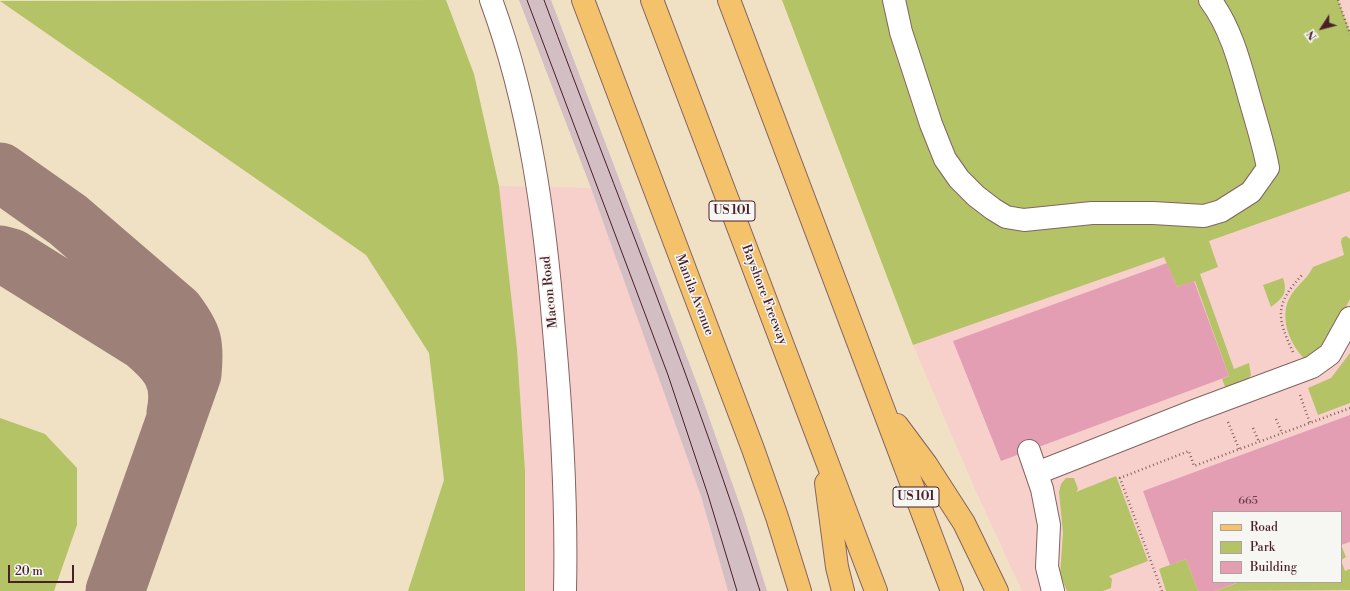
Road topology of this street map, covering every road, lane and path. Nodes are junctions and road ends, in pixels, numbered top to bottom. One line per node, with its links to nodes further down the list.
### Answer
1 (491, 0): 22 (lane, Macon Road)
2 (583, 0): 23 (main road, Manila Avenue)
3 (652, 0): 19 (main road, Bayshore Freeway / US 101)
4 (729, 0): 12 (main road, US 101)
5 (894, 0): 6 (lane)
6 (1210, 0)
7 (1338, 0): 8 (path)
8 (1350, 34)
9 (1303, 274): 11 (path)
10 (1350, 318): 11 (lane)
11 (1292, 374): 15 (path); 21 (lane)
12 (881, 404): 26 (main road, US 101); 27 (main road)
13 (1350, 408): 15 (path)
14 (1276, 419): 17 (path)
15 (1310, 423): 17 (path)
16 (1253, 428): 18 (path)
17 (1282, 433): 18 (path)
18 (1259, 442): 29 (path)
19 (822, 448): 24 (main road); 25 (main road, Bayshore Freeway / US 101)
20 (1029, 451): 21 (lane)
21 (1037, 473): 28 (lane)
22 (565, 591)
23 (800, 591)
24 (843, 591)
25 (876, 591)
26 (952, 591)
27 (997, 591)
28 (1053, 591)
29 (1162, 591)

